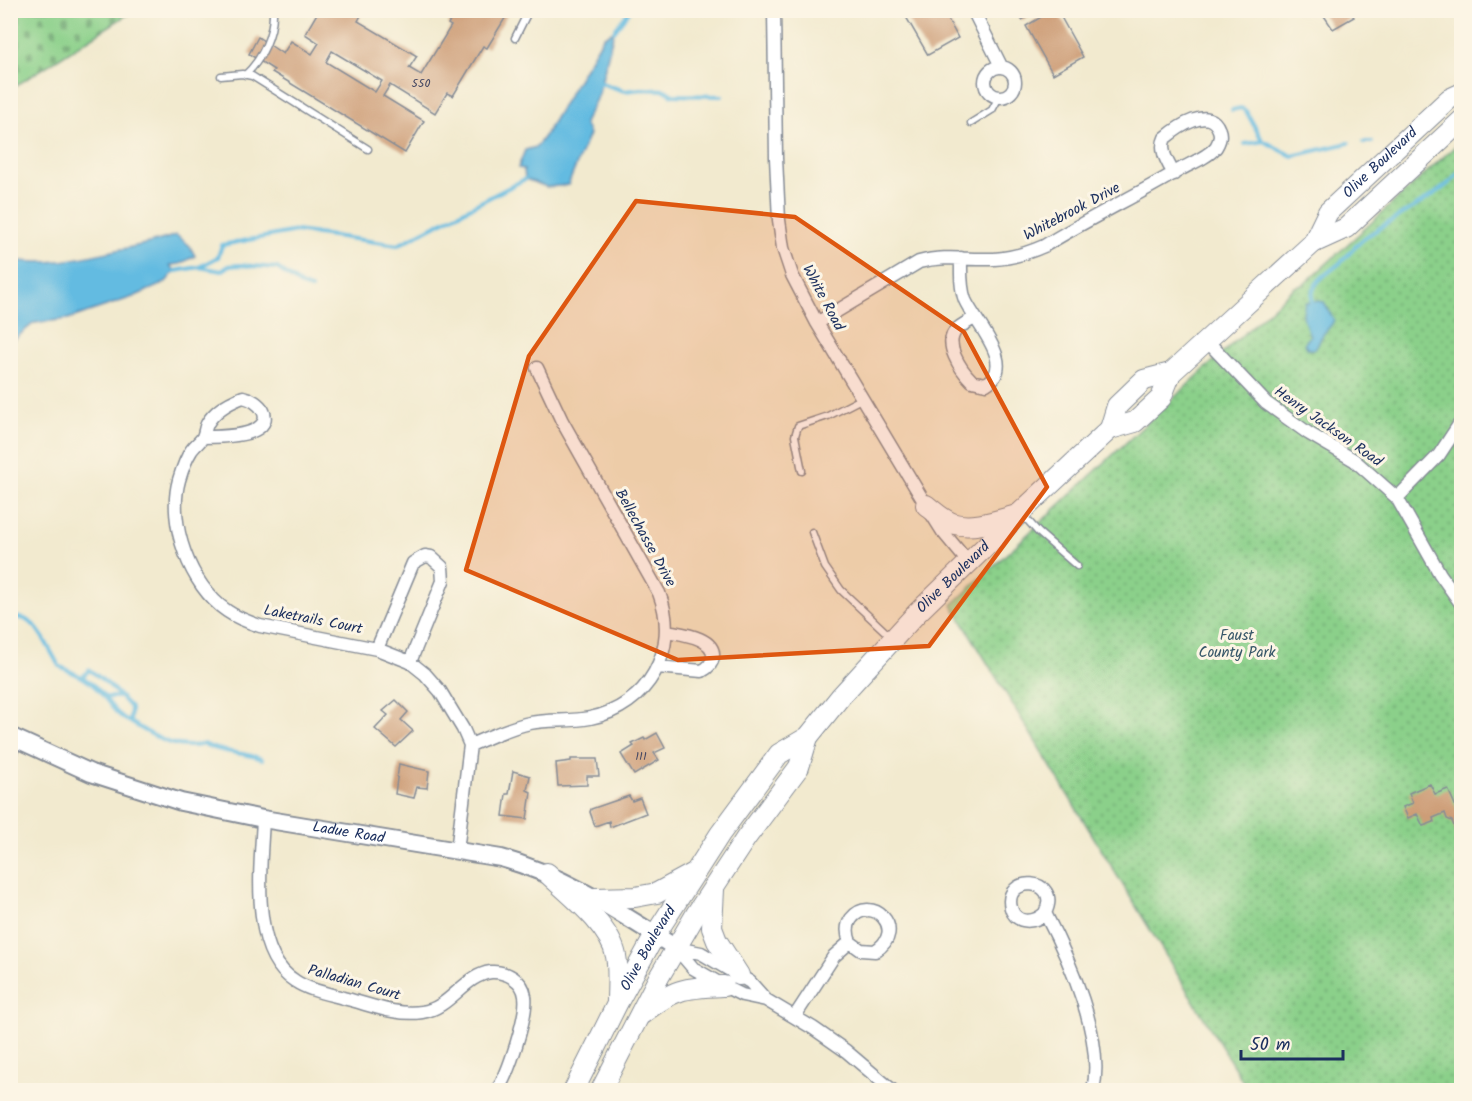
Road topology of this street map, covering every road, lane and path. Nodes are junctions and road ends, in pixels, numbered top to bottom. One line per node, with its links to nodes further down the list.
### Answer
1 (273, 10): 7 (lane)
2 (529, 10): 5 (lane)
3 (774, 10): 18 (street, White Road)
4 (973, 10): 6 (street)
5 (515, 38)
6 (1001, 66): 10 (street); 10 (street)
7 (245, 75): 8 (lane); 13 (lane)
8 (221, 76)
9 (1461, 93): 15 (main road, Olive Boulevard)
10 (999, 97): 12 (lane)
11 (1461, 120): 15 (main road, Olive Boulevard)
12 (971, 123)
13 (368, 149)
14 (1174, 174): 14 (street, Whitebrook Drive); 16 (street, Whitebrook Drive)
15 (1313, 243): 19 (main road, Olive Boulevard)
16 (961, 258): 17 (street); 18 (street, Whitebrook Drive)
17 (975, 318): 17 (street)
18 (817, 323): 21 (street, White Road)
19 (1207, 341): 25 (street, Henry Jackson Road); 27 (main road, Olive Boulevard)
20 (537, 368): 32 (street, Bellechasse Drive)
21 (863, 398): 24 (lane); 26 (street, White Road)
22 (1461, 420): 25 (street)
23 (203, 437): 23 (street, Laketrails Court); 34 (street, Laketrails Court)
24 (802, 471)
25 (1397, 498): 31 (street, Henry Jackson Road)
26 (926, 505): 27 (main road); 29 (street, White Road)
27 (1019, 514): 29 (main road, Olive Boulevard); 30 (lane)
28 (812, 532): 33 (lane)
29 (968, 562): 33 (main road, Olive Boulevard)
30 (1077, 566)
31 (1461, 605)
32 (667, 631): 36 (street, Bellechasse Drive); 36 (street)
33 (893, 638): 37 (main road, Olive Boulevard)
34 (377, 649): 35 (street, Laketrails Court); 35 (street, Laketrails Court)
35 (410, 662): 39 (street, Laketrails Court)
36 (657, 667): 39 (street, Bellechasse Drive)
37 (808, 737): 43 (main road, Olive Boulevard); 44 (main road, Olive Boulevard)
38 (13, 743): 40 (main road, Ladue Road)
39 (470, 745): 41 (street)
40 (263, 819): 41 (main road, Ladue Road); 55 (street, Palladian Court)
41 (457, 851): 42 (main road, Ladue Road)
42 (547, 873): 45 (main road, Ladue Road); 52 (main road)
43 (694, 873): 45 (main road); 47 (main road, Olive Boulevard)
44 (714, 886): 49 (main road, Olive Boulevard); 50 (main road)
45 (596, 898): 47 (main road, Ladue Road)
46 (1045, 913): 59 (street)
47 (655, 935): 49 (main road, Ladue Road); 52 (main road, Olive Boulevard)
48 (850, 942): 53 (street)
49 (676, 948): 50 (street); 50 (street); 54 (main road, Olive Boulevard)
50 (731, 981): 51 (street); 51 (street); 54 (main road)
51 (766, 1000): 53 (street)
52 (617, 1004): 56 (main road, Olive Boulevard)
53 (795, 1016): 58 (street)
54 (637, 1017): 57 (main road, Olive Boulevard)
55 (497, 1090)
56 (574, 1090)
57 (601, 1090)
58 (892, 1090)
59 (1093, 1090)

